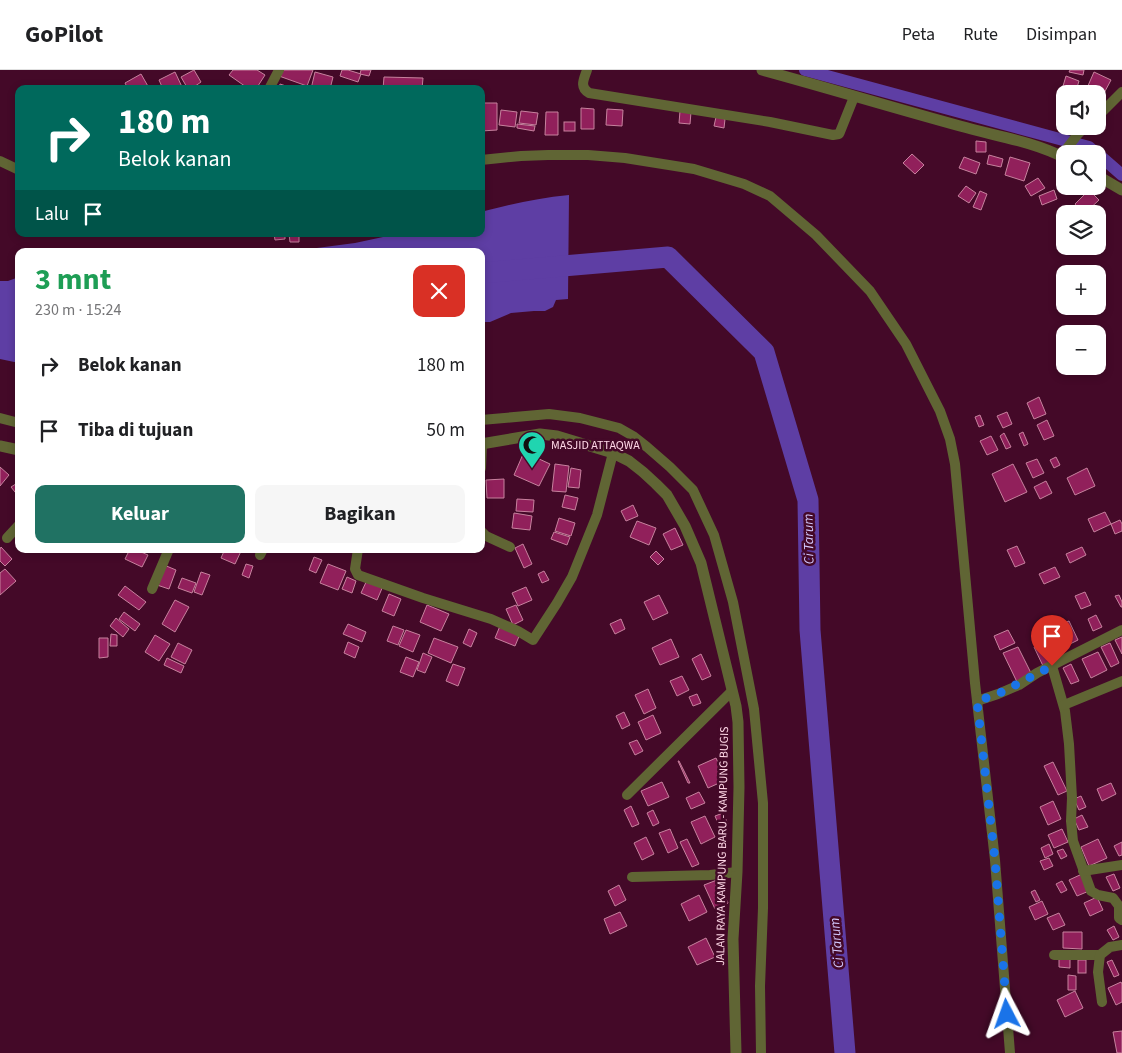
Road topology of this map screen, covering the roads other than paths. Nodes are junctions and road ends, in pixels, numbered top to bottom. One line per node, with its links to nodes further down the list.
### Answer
1 (279, 70): 4 (street)
2 (587, 70): 6 (street)
3 (762, 70): 6 (street)
4 (272, 85)
5 (1122, 92): 7 (street)
6 (854, 97): 8 (street)
7 (1106, 108)
8 (1056, 152)
9 (485, 160): 32 (street)
10 (0, 161): 11 (street)
11 (15, 168)
12 (1106, 181): 13 (street)
13 (1122, 190)
14 (0, 418): 16 (street)
15 (485, 420): 45 (street)
16 (15, 422)
17 (485, 444): 20 (street, JALAN RAYA KAMPUNG BARU - KAMPUNG BUGIS)
18 (0, 446): 19 (street)
19 (15, 449)
20 (613, 453): 26 (street); 31 (street, JALAN RAYA KAMPUNG BARU - KAMPUNG BUGIS)
21 (15, 529): 23 (street)
22 (485, 535): 24 (street)
23 (7, 538)
24 (510, 547)
25 (167, 553): 27 (street)
26 (357, 553)
27 (152, 589)
28 (1122, 630): 29 (street)
29 (1052, 666): 32 (street); 33 (street)
30 (1122, 681): 33 (street)
31 (732, 690): 34 (street); 37 (street, JALAN RAYA KAMPUNG BARU - KAMPUNG BUGIS)
32 (977, 701): 46 (street)
33 (1064, 705): 36 (street)
34 (627, 795)
35 (1122, 865): 36 (street)
36 (1083, 871): 39 (street)
37 (738, 872): 38 (street); 44 (street, JALAN RAYA KAMPUNG BARU - KAMPUNG BUGIS)
38 (632, 877)
39 (1122, 920)
40 (1122, 945): 42 (street)
41 (1054, 955): 42 (street)
42 (1100, 955): 43 (street)
43 (1102, 1002)
44 (736, 1053)
45 (761, 1053)
46 (1010, 1053)

